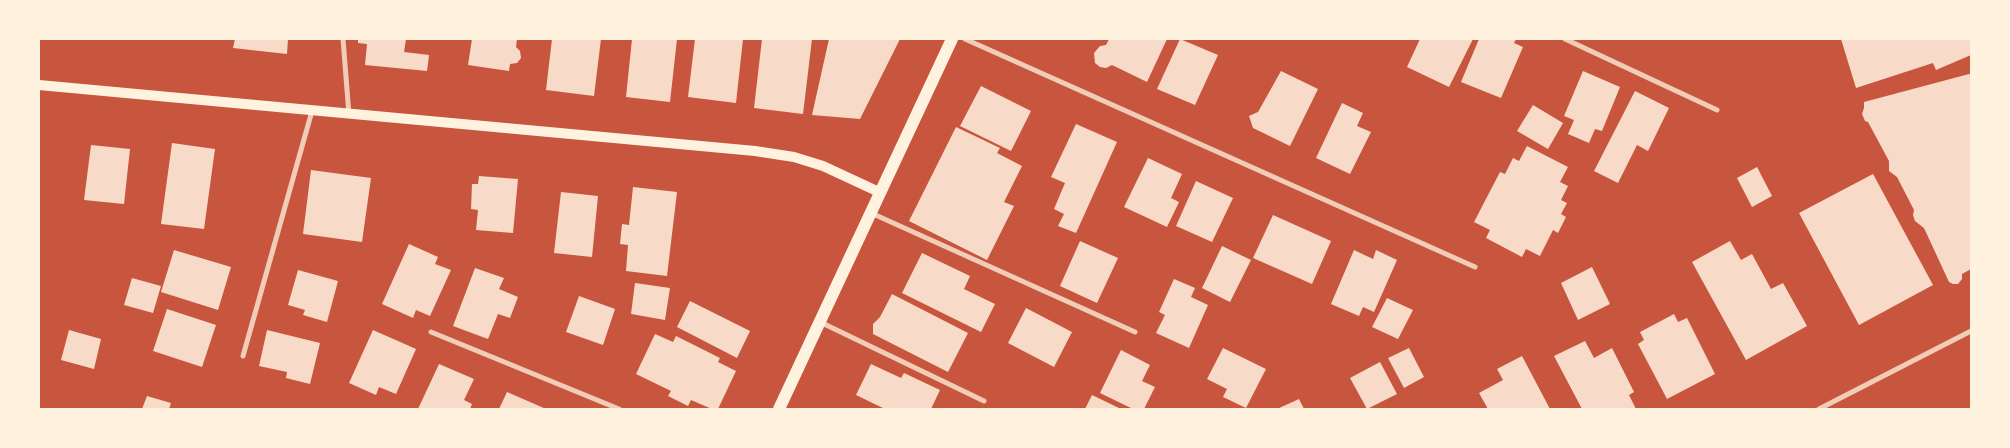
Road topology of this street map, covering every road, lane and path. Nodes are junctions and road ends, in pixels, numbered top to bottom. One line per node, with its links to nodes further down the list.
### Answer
1 (343, 39): 8 (street)
2 (952, 39): 9 (main road)
3 (965, 39): 11 (street)
4 (1565, 39): 6 (street)
5 (39, 84): 7 (main road)
6 (1717, 110)
7 (312, 111): 8 (main road); 16 (street)
8 (349, 114): 9 (main road)
9 (879, 192): 10 (main road)
10 (870, 213): 12 (main road); 15 (street)
11 (1474, 267)
12 (819, 321): 17 (street); 19 (main road)
13 (1971, 331): 20 (street)
14 (431, 332): 18 (street)
15 (1135, 332)
16 (243, 356)
17 (984, 401)
18 (619, 409)
19 (779, 409)
20 (1819, 409)

